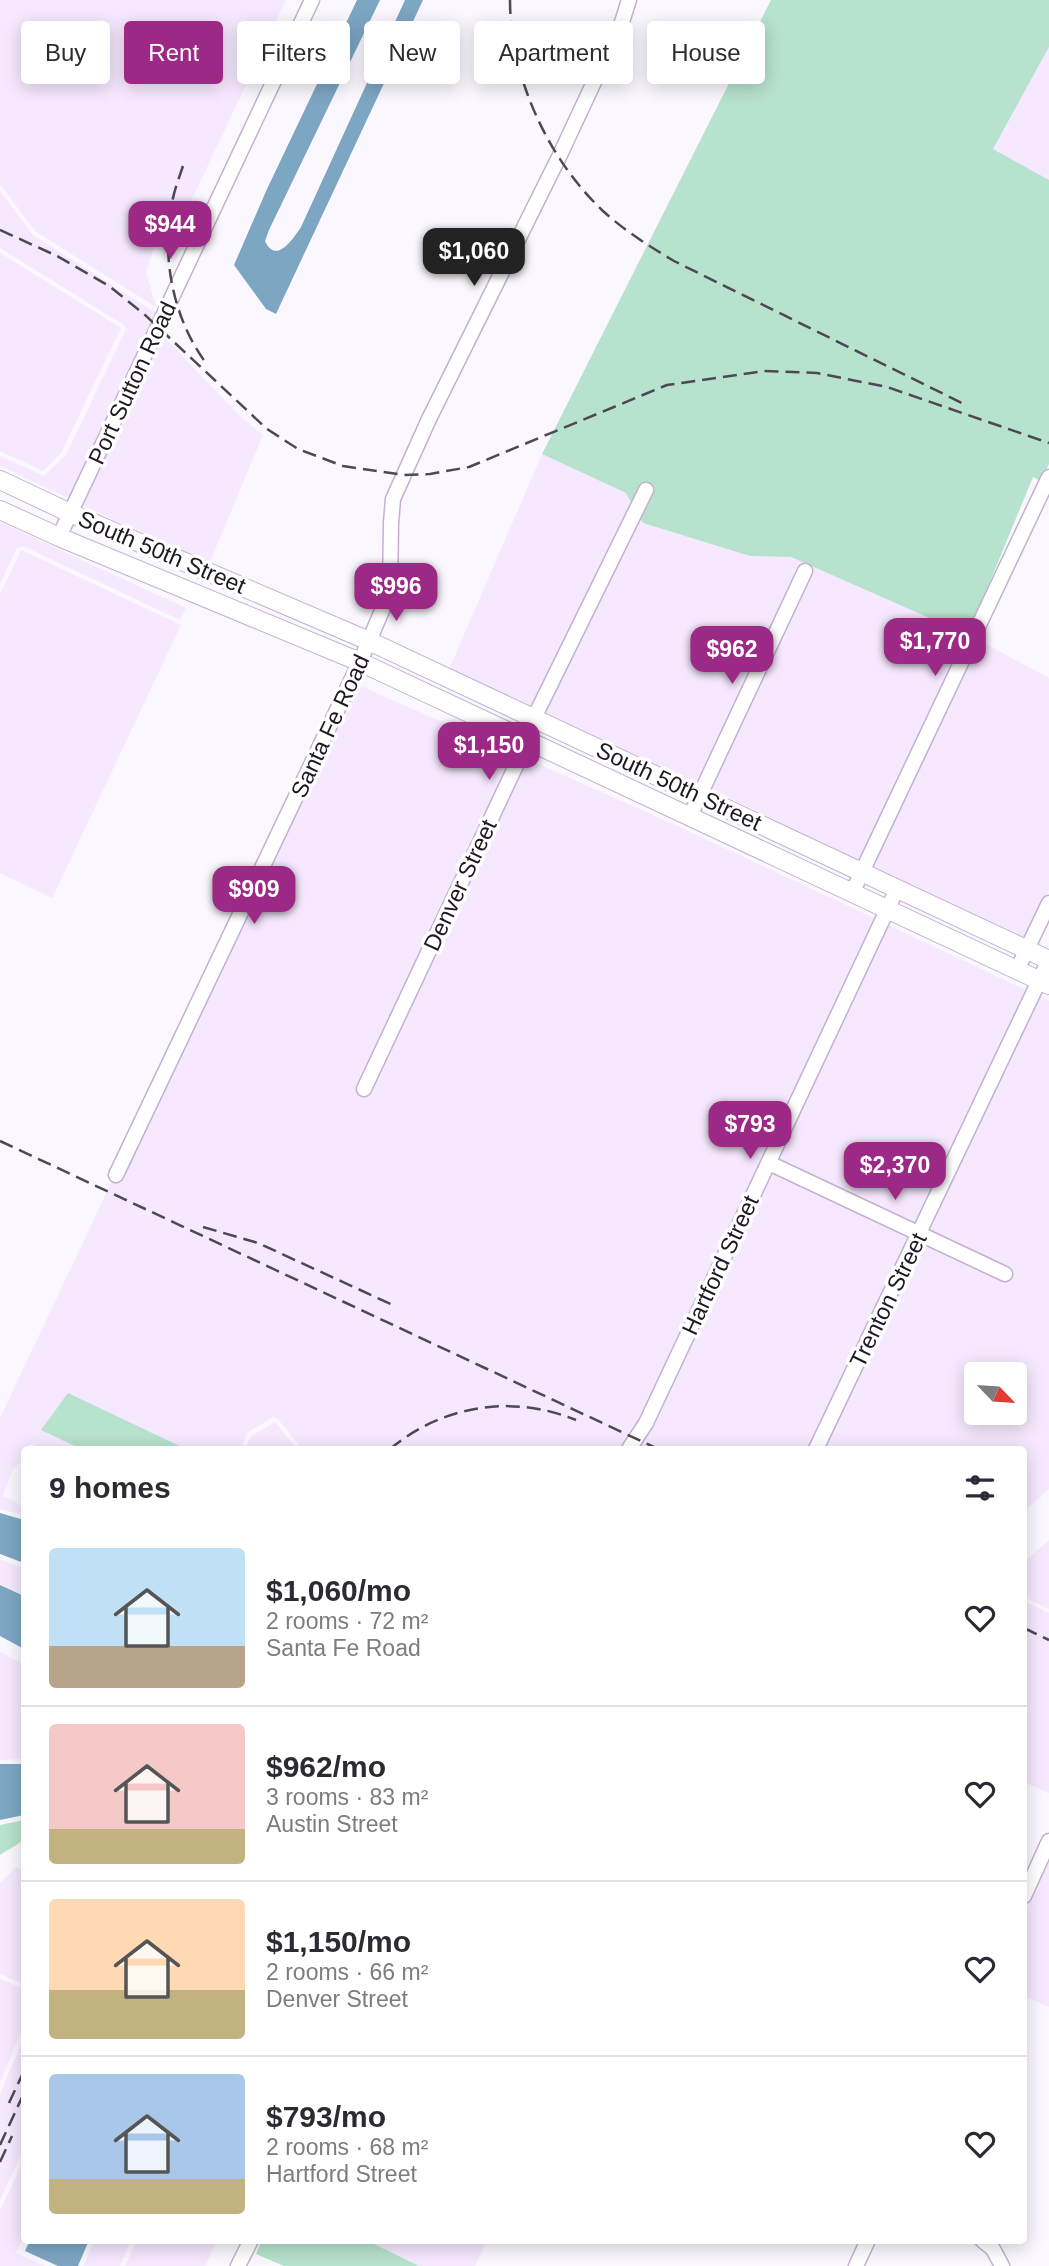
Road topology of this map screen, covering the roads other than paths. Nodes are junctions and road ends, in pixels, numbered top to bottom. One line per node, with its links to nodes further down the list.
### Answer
1 (312, 0): 7 (street, Port Sutton Road)
2 (629, 0): 10 (street, Santa Fe Road)
3 (1049, 477): 16 (street)
4 (0, 480): 7 (main road, South 50th Street)
5 (646, 490): 12 (street, Denver Street)
6 (0, 510): 8 (main road, South 50th Street)
7 (70, 513): 8 (street, Port Sutton Road); 10 (main road, South 50th Street)
8 (58, 537): 11 (main road, South 50th Street)
9 (805, 571): 14 (street)
10 (369, 641): 11 (street, Santa Fe Road); 12 (main road, South 50th Street)
11 (360, 662): 13 (main road, South 50th Street); 27 (street, Santa Fe Road)
12 (534, 718): 13 (street, Denver Street); 14 (main road, South 50th Street)
13 (528, 740): 15 (main road, South 50th Street); 25 (street, Denver Street)
14 (699, 796): 15 (street); 16 (main road, South 50th Street)
15 (690, 816): 18 (main road, South 50th Street)
16 (862, 872): 17 (main road, South 50th Street); 18 (street)
17 (897, 889): 20 (street, Hartford Street); 21 (main road, South 50th Street)
18 (852, 893): 20 (main road, South 50th Street)
19 (1049, 903): 21 (street)
20 (887, 909): 23 (main road, South 50th Street); 26 (street, Hartford Street)
21 (1027, 950): 22 (main road, South 50th Street); 23 (street)
22 (1049, 960): 24 (street, Trenton Street)
23 (1017, 970): 24 (main road, South 50th Street)
24 (1044, 983): 28 (street, Trenton Street)
25 (364, 1090)
26 (769, 1163): 28 (street); 30 (street, Hartford Street)
27 (116, 1175)
28 (920, 1233): 29 (street); 31 (street, Trenton Street)
29 (1005, 1274)
30 (631, 1446)
31 (817, 1446)
32 (1049, 1841): 33 (street)
33 (1027, 1889)
34 (249, 2244): 37 (street)
35 (866, 2244): 38 (street)
36 (987, 2244): 39 (street)
37 (238, 2266)
38 (856, 2266)
39 (1002, 2266)

